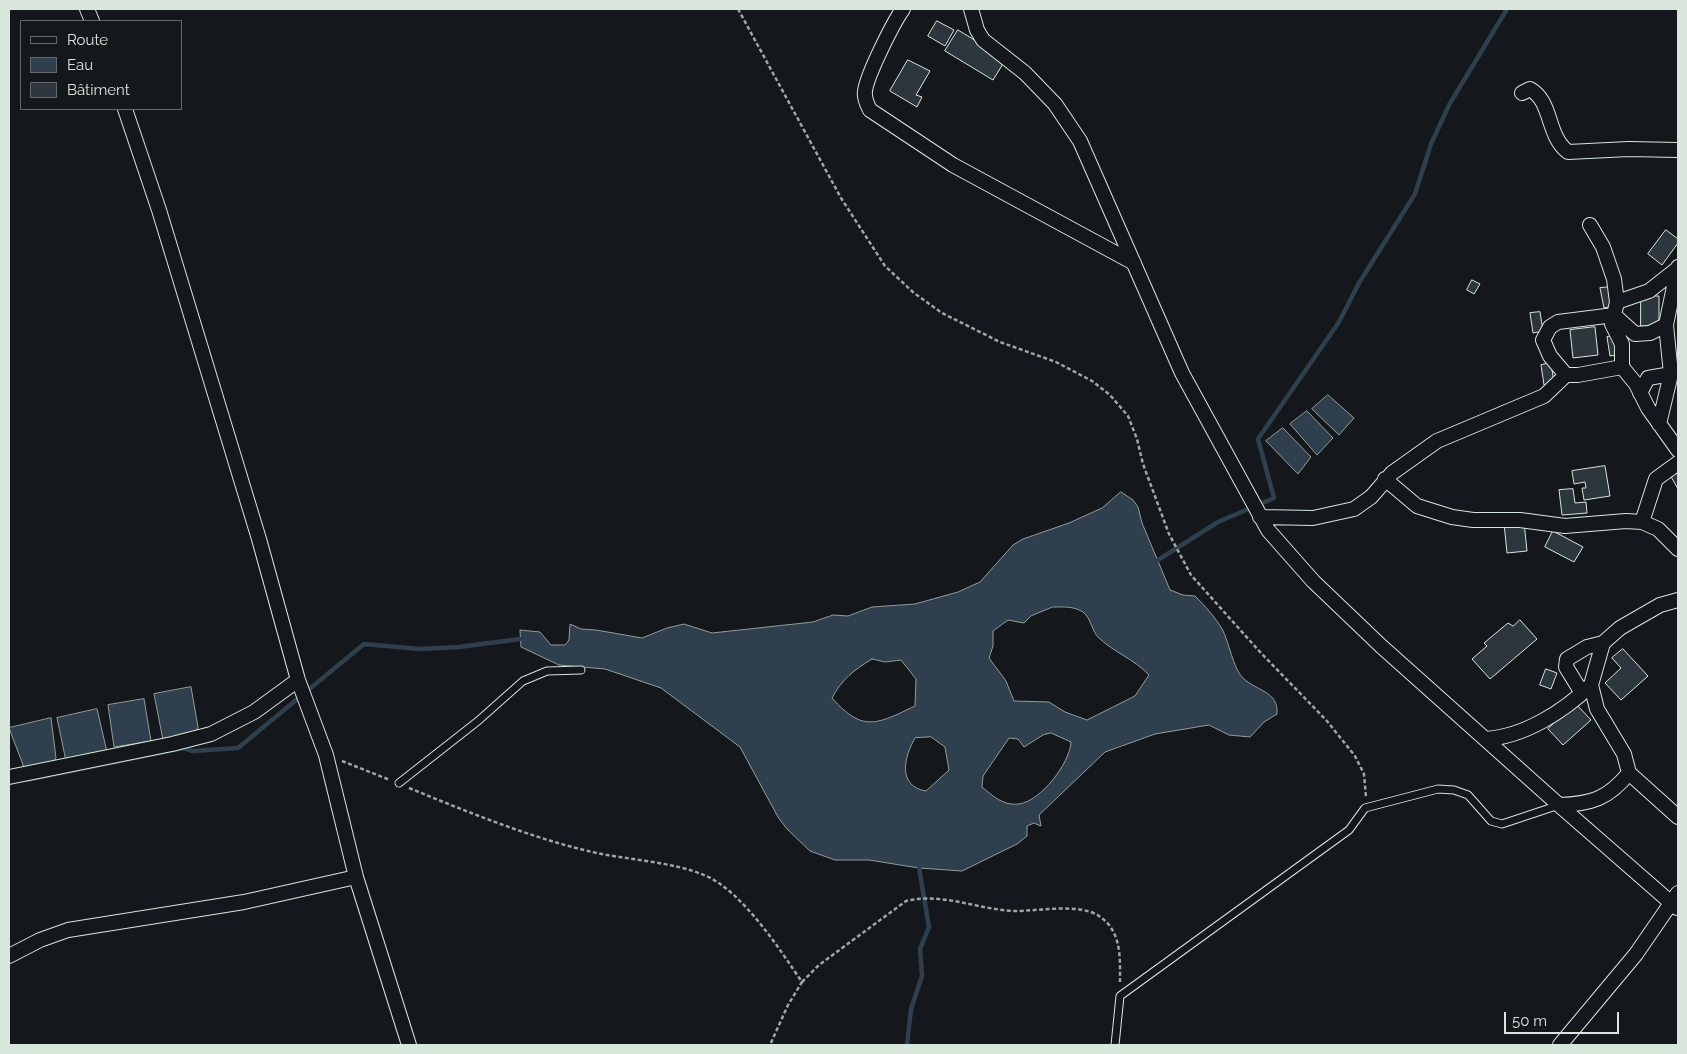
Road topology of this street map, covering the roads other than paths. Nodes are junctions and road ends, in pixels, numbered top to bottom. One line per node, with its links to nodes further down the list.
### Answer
1 (902, 9): 7 (street)
2 (971, 9): 7 (street)
3 (1522, 93): 5 (street)
4 (125, 110): 25 (street)
5 (1678, 150)
6 (1590, 226): 9 (street)
7 (1134, 262): 19 (street)
8 (1678, 268): 9 (street); 10 (street)
9 (1615, 308): 10 (street); 11 (street); 13 (street)
10 (1666, 324): 12 (street)
11 (1622, 367): 13 (street); 14 (street)
12 (1675, 370): 14 (street); 15 (street)
13 (1566, 375): 18 (street)
14 (1640, 393): 15 (street)
15 (1659, 424): 16 (street)
16 (1678, 450)
17 (1678, 463): 20 (street)
18 (1385, 479): 19 (street); 20 (street)
19 (1260, 517): 27 (street)
20 (1642, 522): 21 (street)
21 (1678, 549)
22 (1678, 600): 23 (street)
23 (1603, 643): 26 (street); 26 (street)
24 (581, 670): 30 (lane)
25 (298, 680): 29 (street); 33 (street)
26 (1587, 689): 27 (street); 28 (street)
27 (1485, 739): 31 (street)
28 (1629, 772): 31 (street); 32 (street)
29 (9, 777)
30 (399, 784)
31 (1559, 805): 34 (street); 37 (lane)
32 (1678, 817)
33 (356, 877): 35 (street); 36 (street)
34 (1676, 902): 38 (street)
35 (9, 956)
36 (409, 1045)
37 (1115, 1045)
38 (1560, 1045)

